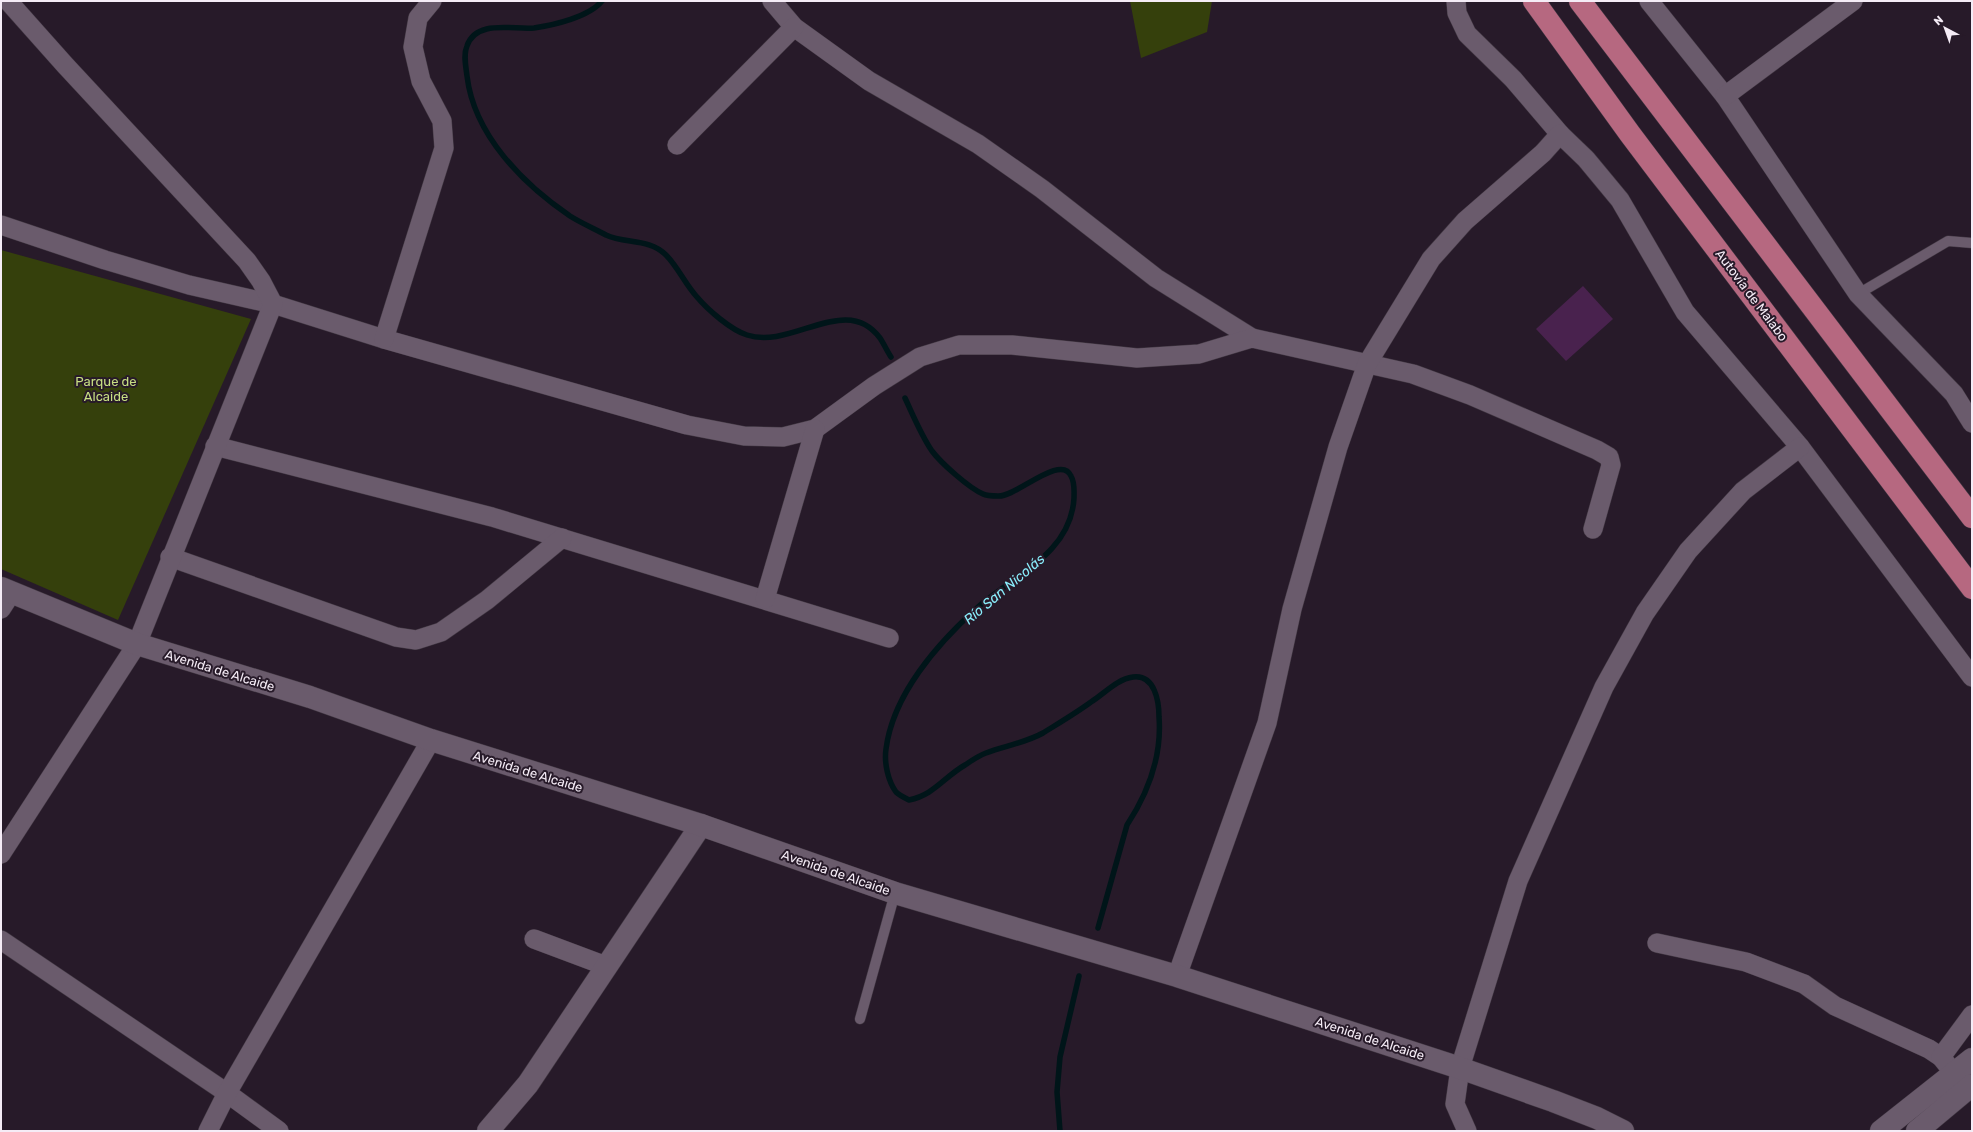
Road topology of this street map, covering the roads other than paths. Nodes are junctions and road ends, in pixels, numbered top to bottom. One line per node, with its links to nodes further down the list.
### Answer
1 (8, 1): 16 (street)
2 (432, 1): 18 (street)
3 (772, 1): 9 (street)
4 (1456, 1): 11 (street)
5 (1534, 1): 28 (main road, Autovía de Malabo)
6 (1580, 1): 24 (main road)
7 (1649, 1): 10 (street)
8 (1853, 1): 10 (street)
9 (794, 28): 12 (street); 17 (street)
10 (1725, 96): 15 (street)
11 (1560, 134): 19 (street); 23 (street)
12 (677, 145)
13 (1, 225): 16 (street)
14 (1972, 243): 15 (lane)
15 (1858, 294): 20 (street)
16 (272, 304): 18 (street); 22 (street)
17 (1252, 338): 19 (street); 21 (street)
18 (384, 339): 21 (street)
19 (1367, 364): 25 (street); 42 (street)
20 (1972, 424)
21 (815, 429): 30 (street)
22 (215, 446): 26 (street); 27 (street)
23 (1800, 447): 33 (street); 46 (street)
24 (1972, 517)
25 (1593, 529)
26 (562, 538): 27 (street); 30 (street)
27 (170, 558): 32 (street)
28 (1972, 588)
29 (5, 596): 32 (main road, Avenida de Alcaide)
30 (765, 599): 31 (street)
31 (889, 638)
32 (137, 644): 34 (main road, Avenida de Alcaide); 36 (street)
33 (1972, 677)
34 (431, 740): 35 (main road, Avenida de Alcaide); 48 (street)
35 (702, 825): 37 (main road, Avenida de Alcaide); 41 (main road)
36 (1, 854)
37 (894, 893): 42 (main road, Avenida de Alcaide); 44 (lane)
38 (534, 939): 41 (street)
39 (1, 940): 48 (street)
40 (1657, 943): 47 (street)
41 (606, 966): 51 (main road)
42 (1177, 976): 46 (main road, Avenida de Alcaide)
43 (1972, 1015): 47 (street)
44 (860, 1019)
45 (1972, 1059): 47 (main road)
46 (1460, 1068): 52 (street); 53 (main road, Avenida de Alcaide)
47 (1959, 1076): 54 (main road); 55 (main road)
48 (227, 1093): 49 (street); 50 (street)
49 (208, 1131)
50 (279, 1131)
51 (488, 1131)
52 (1467, 1131)
53 (1623, 1131)
54 (1881, 1131)
55 (1917, 1131)

